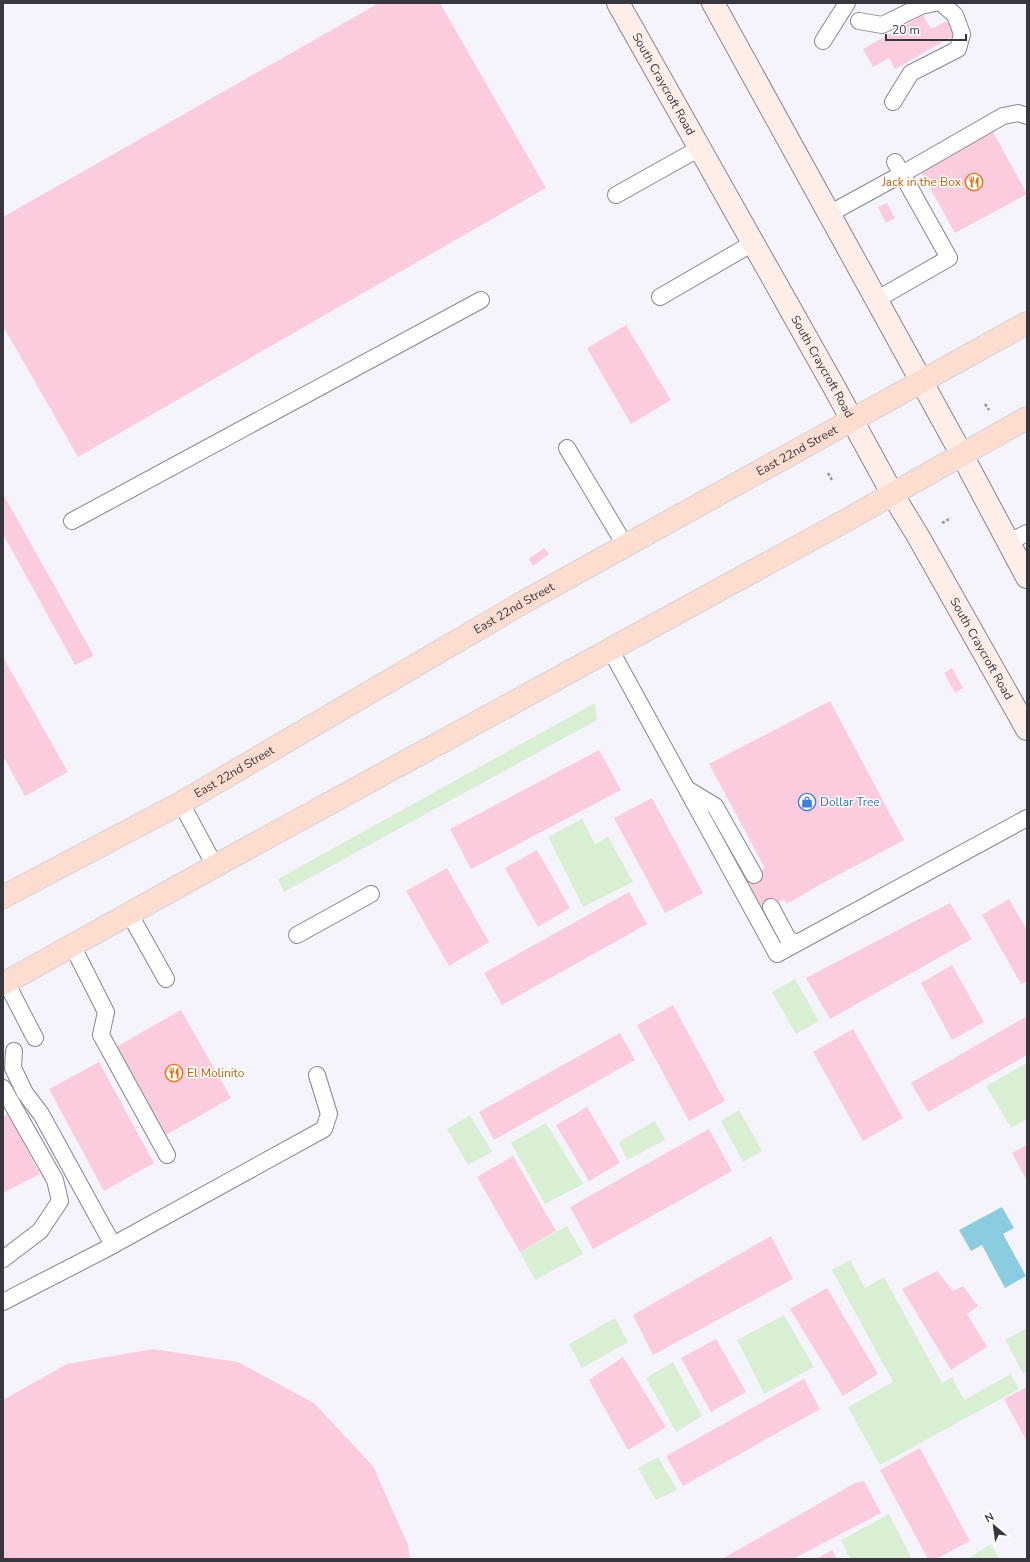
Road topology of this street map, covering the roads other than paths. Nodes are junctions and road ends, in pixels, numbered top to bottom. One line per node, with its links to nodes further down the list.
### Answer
1 (618, 3): 10 (main road, South Craycroft Road)
2 (713, 3): 13 (main road)
3 (847, 3): 7 (lane)
4 (935, 3): 6 (lane)
5 (941, 3): 8 (lane)
6 (859, 21)
7 (822, 41)
8 (893, 102)
9 (1027, 116): 11 (lane)
10 (700, 148): 12 (lane); 14 (main road, South Craycroft Road)
11 (899, 168): 13 (lane); 17 (lane)
12 (616, 195)
13 (829, 214): 17 (main road)
14 (753, 244): 15 (lane); 21 (main road, South Craycroft Road)
15 (660, 297)
16 (481, 300): 25 (lane)
17 (876, 300): 19 (main road)
18 (1027, 323): 19 (main road, East 22nd Street)
19 (921, 381): 21 (main road, East 22nd Street); 23 (main road)
20 (1027, 418): 23 (main road)
21 (852, 419): 24 (main road, South Craycroft Road); 27 (main road, East 22nd Street)
22 (567, 448): 27 (lane)
23 (962, 455): 24 (main road); 26 (main road)
24 (893, 495): 29 (main road); 30 (main road, South Craycroft Road)
25 (72, 521)
26 (1018, 537): 28 (main road)
27 (626, 545): 32 (main road, East 22nd Street)
28 (1027, 577)
29 (610, 649): 31 (lane); 34 (main road)
30 (1027, 729)
31 (686, 788): 35 (lane); 41 (lane)
32 (181, 803): 34 (lane); 37 (main road, East 22nd Street)
33 (1027, 818): 41 (lane)
34 (215, 866): 39 (main road)
35 (754, 875)
36 (372, 894): 40 (lane)
37 (3, 897)
38 (771, 907): 41 (lane)
39 (129, 913): 42 (main road); 43 (lane)
40 (298, 935)
41 (796, 943)
42 (72, 945): 44 (main road); 49 (lane)
43 (166, 979)
44 (5, 983): 45 (lane)
45 (35, 1038)
46 (14, 1051): 50 (lane)
47 (317, 1075): 50 (lane)
48 (3, 1088): 51 (lane)
49 (167, 1155)
50 (113, 1245): 52 (lane)
51 (3, 1259)
52 (3, 1302)

